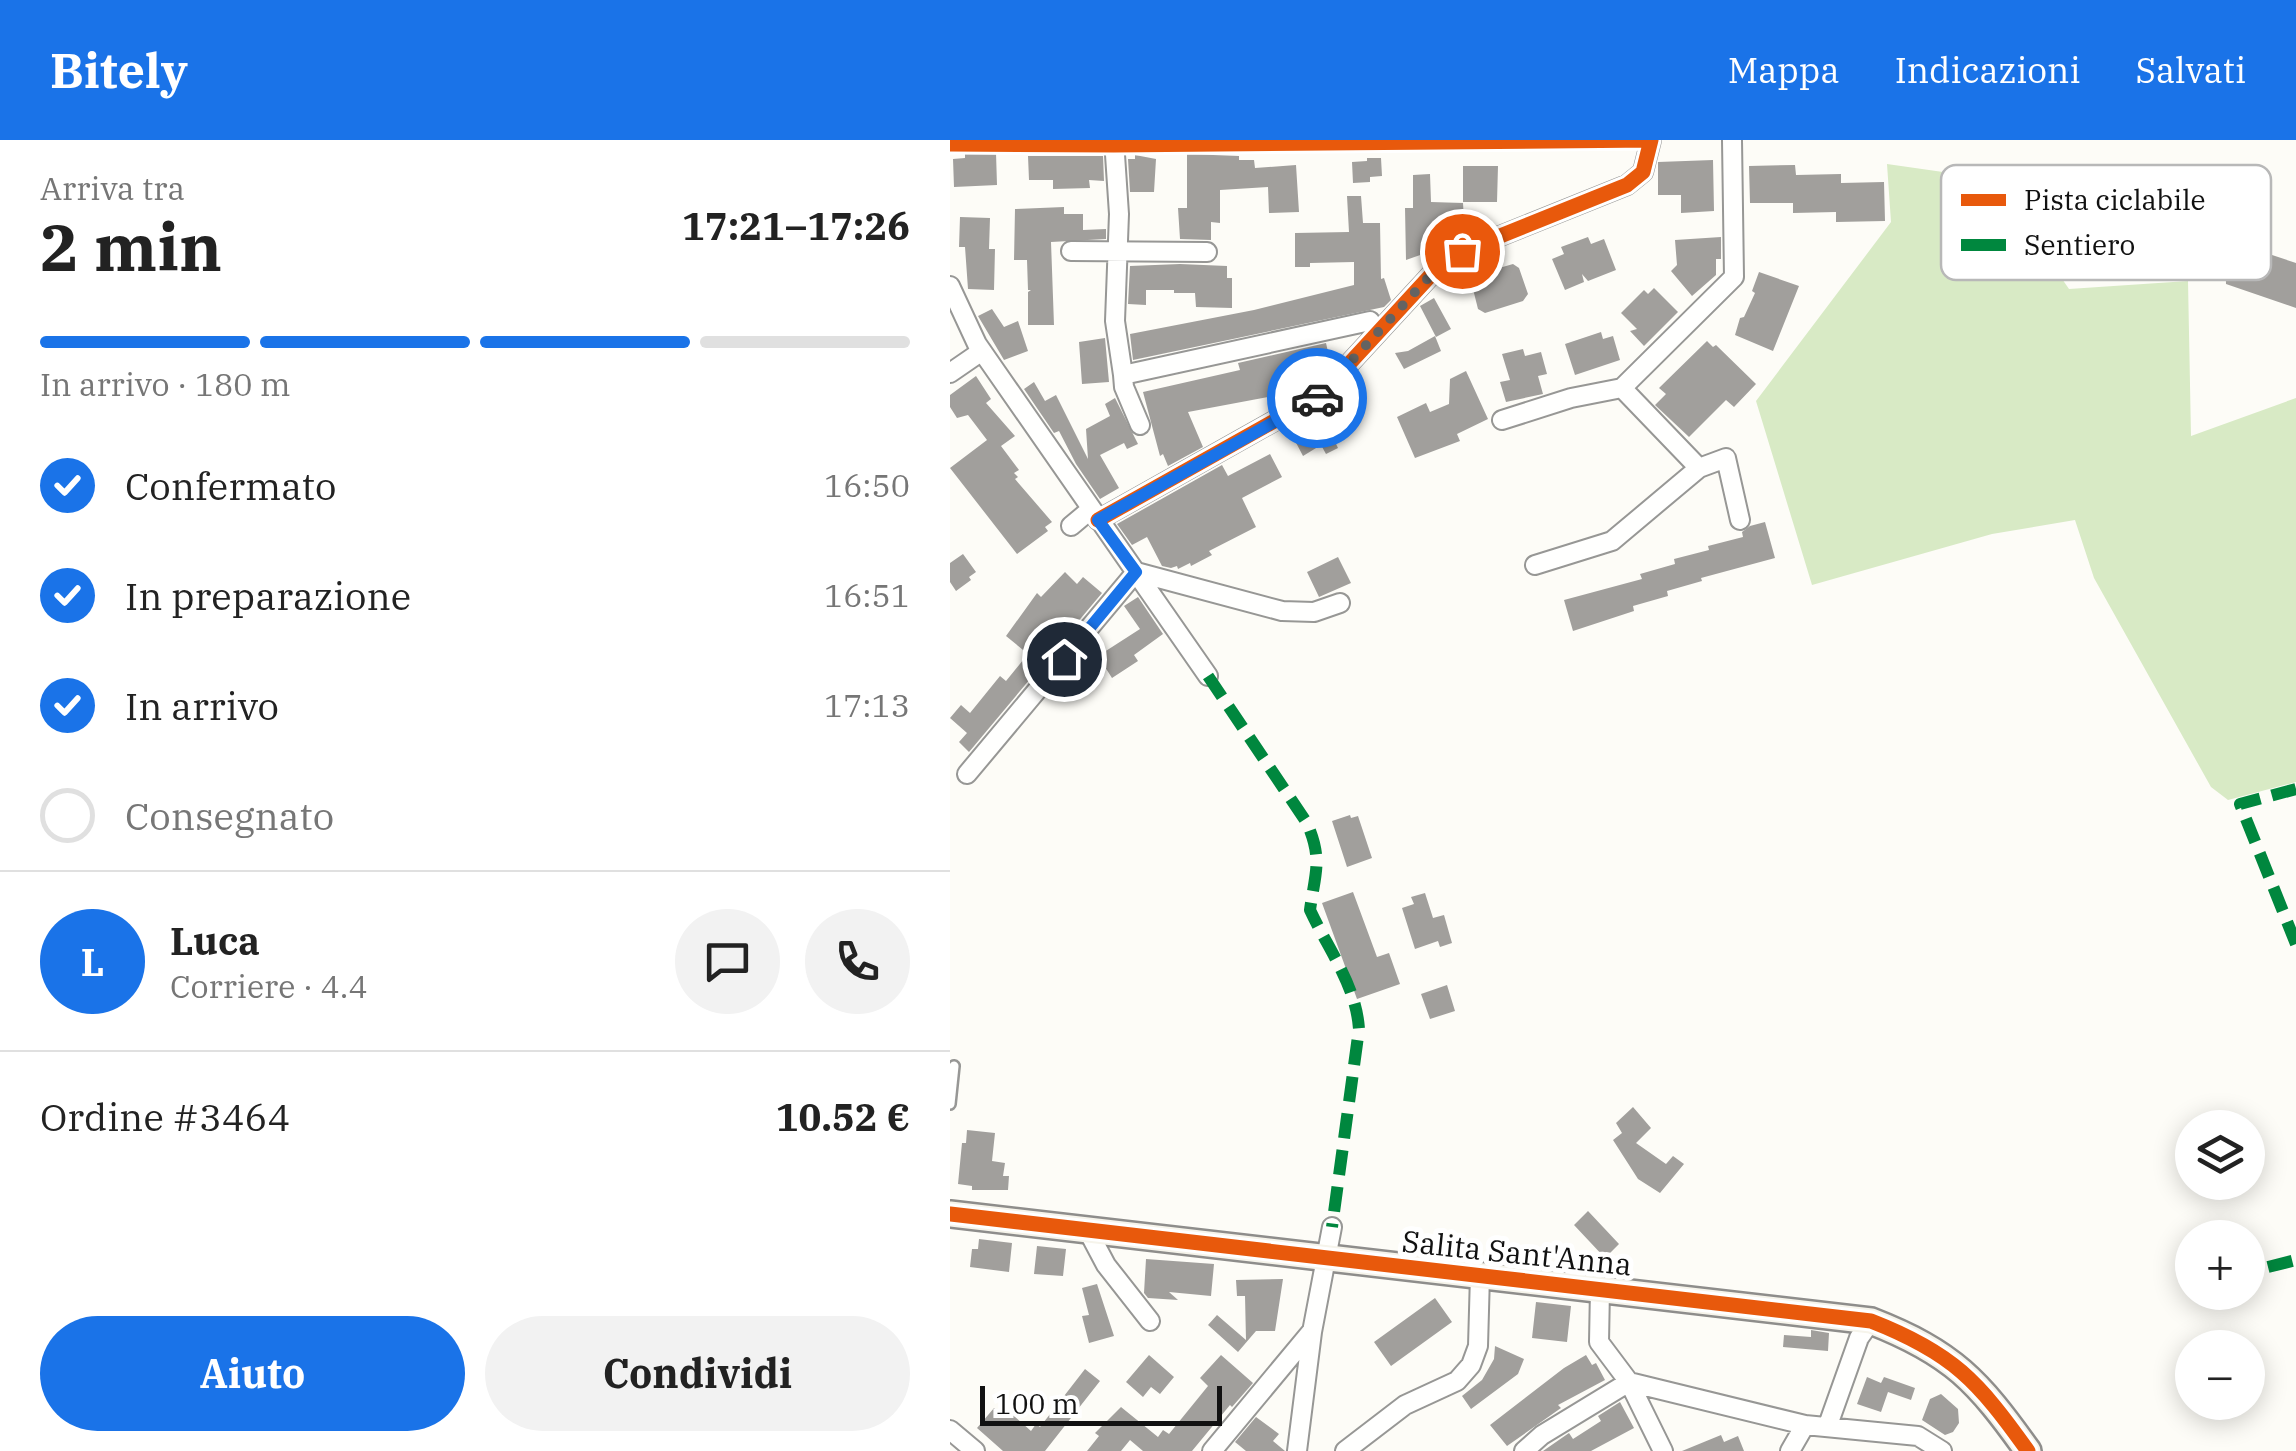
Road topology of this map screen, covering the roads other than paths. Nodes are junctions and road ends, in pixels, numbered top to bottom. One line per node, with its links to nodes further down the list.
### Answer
1 (1114, 140): 5 (street)
2 (1652, 140): 16 (street)
3 (1732, 140): 12 (street)
4 (1071, 251): 5 (street)
5 (1117, 251): 6 (street); 11 (street)
6 (1207, 252)
7 (950, 286): 9 (street)
8 (1370, 322): 11 (street)
9 (980, 348): 10 (street); 16 (street)
10 (950, 373)
11 (1123, 375): 14 (street)
12 (1622, 388): 13 (street); 15 (street)
13 (1502, 420)
14 (1140, 425)
15 (1699, 468): 17 (street); 19 (street)
16 (1094, 515): 18 (street); 20 (street)
17 (1740, 520)
18 (1071, 526)
19 (1535, 565)
20 (1136, 572): 21 (street); 22 (street); 23 (street)
21 (1340, 603)
22 (1208, 676)
23 (967, 774)
24 (954, 1066): 25 (lane)
25 (950, 1104)
26 (950, 1214): 28 (street, Salita Sant'Anna)
27 (1332, 1227): 29 (street)
28 (1088, 1231): 29 (street, Salita Sant'Anna); 32 (street)
29 (1328, 1258): 30 (street, Salita Sant'Anna); 34 (street)
30 (1480, 1275): 31 (street, Salita Sant'Anna); 42 (street)
31 (1600, 1289): 33 (street, Salita Sant'Anna); 35 (street)
32 (1150, 1320)
33 (1872, 1321): 37 (street); 47 (street, Salita Sant'Anna)
34 (1312, 1332): 40 (street); 41 (street)
35 (1629, 1382): 36 (street); 43 (street); 44 (street)
36 (1805, 1425): 37 (street); 45 (street)
37 (1828, 1425): 46 (street)
38 (950, 1430): 39 (street)
39 (976, 1451)
40 (1212, 1451)
41 (1296, 1451)
42 (1345, 1451)
43 (1524, 1451)
44 (1663, 1451)
45 (1790, 1451)
46 (1942, 1451)
47 (2028, 1451)

